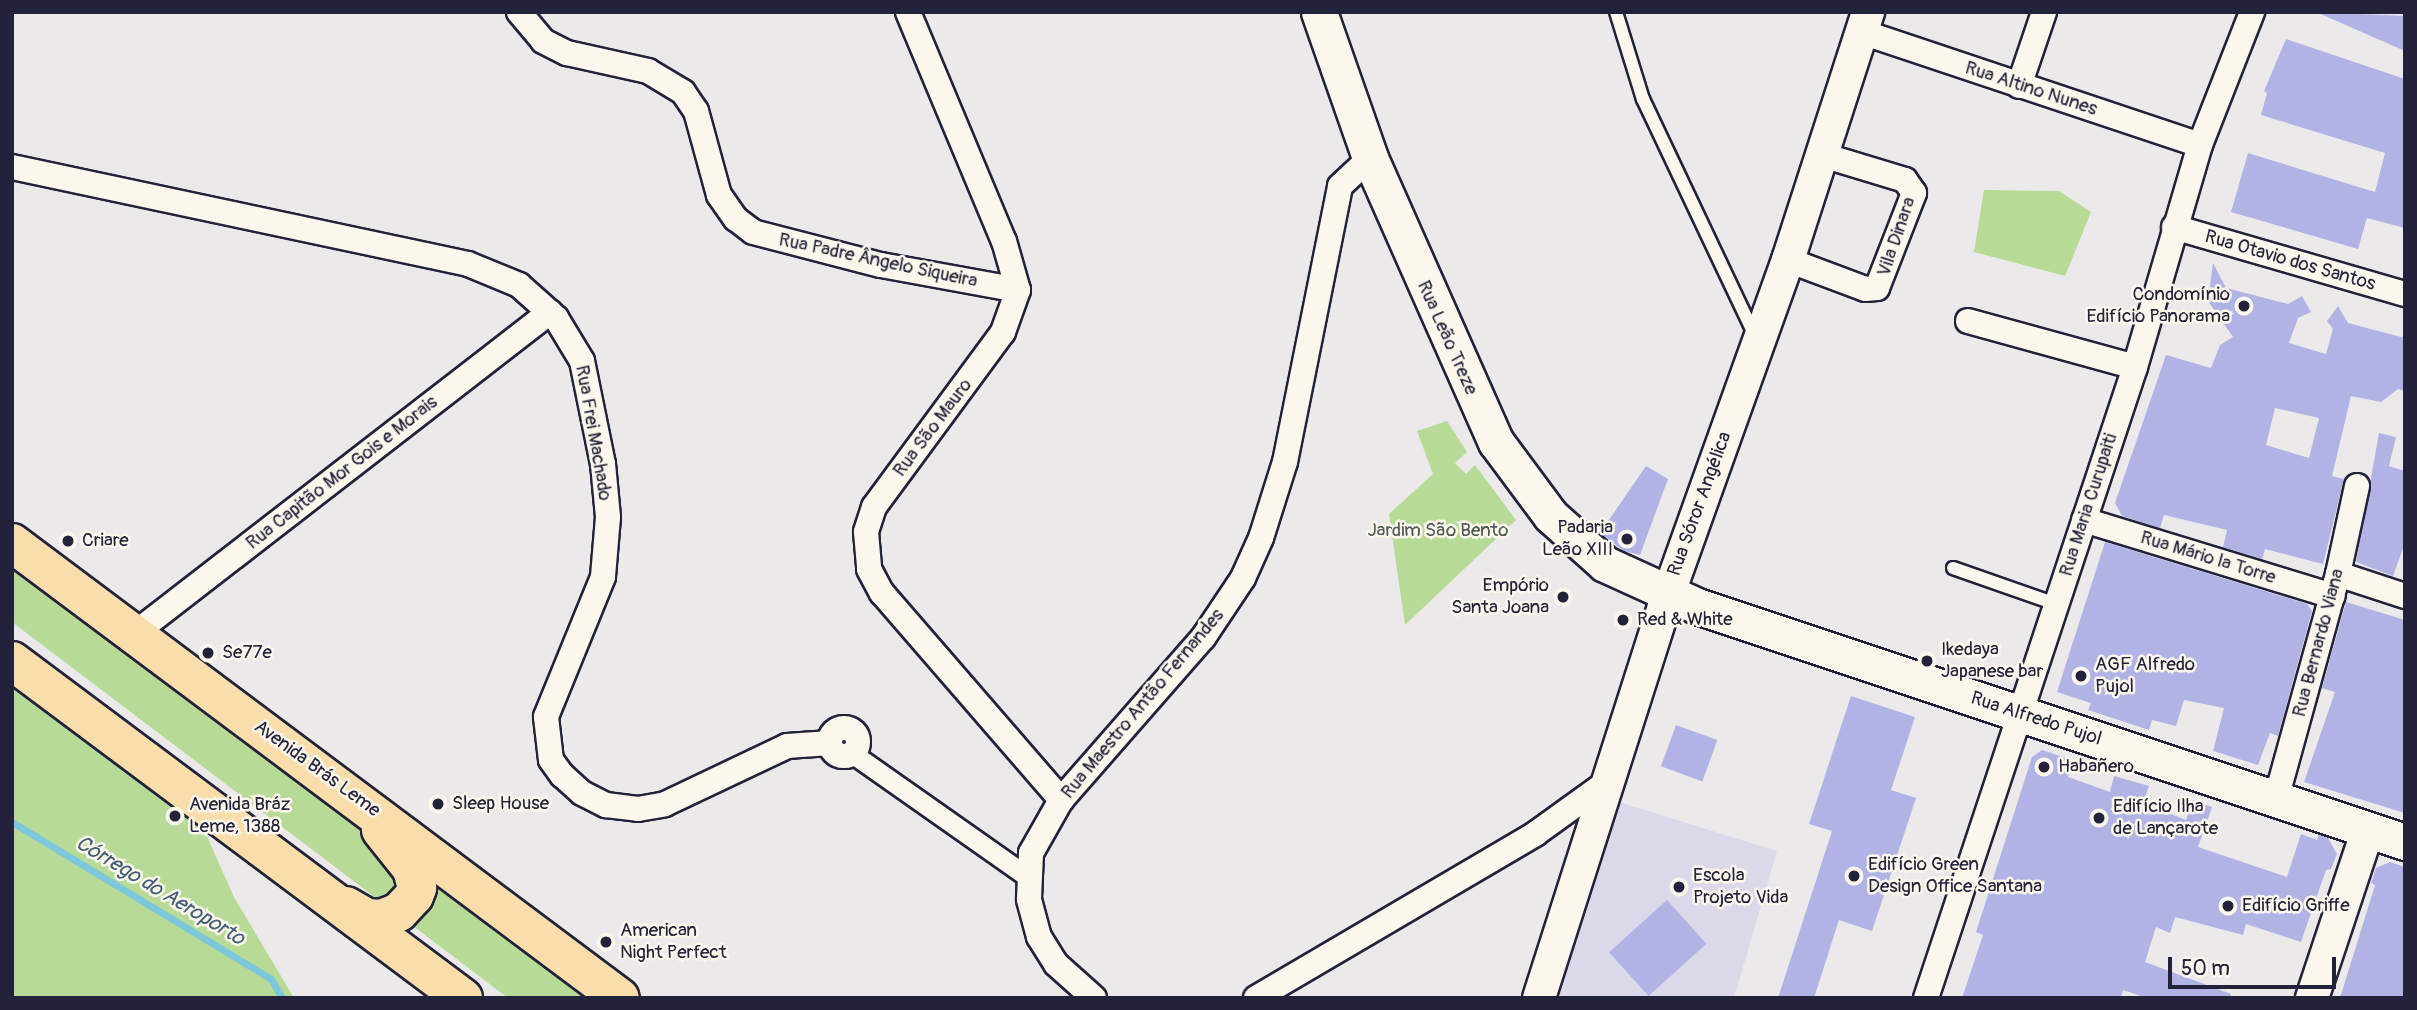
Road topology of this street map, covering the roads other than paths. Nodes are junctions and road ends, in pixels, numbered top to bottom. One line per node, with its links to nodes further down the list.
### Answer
1 (520, 12): 15 (street, Rua Padre Ângelo Siqueira)
2 (908, 12): 15 (street)
3 (1319, 12): 11 (main road, Rua Leão Treze)
4 (1616, 12): 19 (lane)
5 (2044, 12): 8 (street)
6 (2252, 12): 9 (street, Rua Maria Curupaiti)
7 (1865, 22): 8 (street, Rua Altino Nunes); 10 (street, Rua Sóror Angélica)
8 (2019, 86): 9 (street, Rua Altino Nunes)
9 (2200, 145): 13 (street, Rua Maria Curupaiti)
10 (1822, 155): 14 (street, Rua Sóror Angélica); 14 (street, Vila Dinara)
11 (1370, 158): 26 (main road, Rua Leão Treze); 36 (street, Rua Maestro Antão Fernandes)
12 (12, 167): 17 (street, Rua Frei Machado)
13 (2174, 227): 16 (street, Rua Otavio dos Santos); 20 (street, Rua Maria Curupaiti)
14 (1788, 260): 19 (street, Rua Sóror Angélica)
15 (1018, 290): 36 (street, Rua São Mauro)
16 (2405, 294)
17 (550, 312): 29 (street, Rua Capitão Mor Gois e Morais); 32 (street, Rua Frei Machado)
18 (1968, 321): 20 (street)
19 (1758, 343): 26 (street, Rua Sóror Angélica)
20 (2135, 367): 22 (street, Rua Maria Curupaiti)
21 (2357, 486): 25 (street, Rua Bernardo Viana)
22 (2084, 520): 25 (street, Rua Mário la Torre); 28 (street, Rua Maria Curupaiti)
23 (12, 543): 29 (main road, Avenida Brás Leme)
24 (1954, 568): 28 (lane)
25 (2335, 585): 27 (street, Rua Mário la Torre); 35 (street, Rua Bernardo Viana)
26 (1668, 595): 31 (main road, Rua Alfredo Pujol); 33 (street, Rua Sóror Angélica)
27 (2405, 596)
28 (2056, 604): 31 (street, Rua Maria Curupaiti)
29 (134, 634): 34 (main road, Avenida Brás Leme)
30 (12, 662): 40 (main road)
31 (2019, 713): 35 (main road, Rua Alfredo Pujol); 46 (street, Rua Maria Curupaiti)
32 (853, 754): 39 (street)
33 (1609, 780): 44 (street); 45 (street, Rua Sóror Angélica)
34 (345, 789): 40 (main road); 42 (main road, Avenida Brás Leme)
35 (2276, 799): 37 (main road, Rua Alfredo Pujol)
36 (1061, 800): 39 (street, Rua Maestro Antão Fernandes)
37 (2368, 830): 38 (main road, Rua Alfredo Pujol); 47 (street)
38 (2405, 842)
39 (1028, 877): 43 (street, Rua Maestro Antão Fernandes)
40 (308, 884): 41 (main road)
41 (463, 998)
42 (620, 998)
43 (1094, 998)
44 (1256, 998)
45 (1539, 998)
46 (1926, 998)
47 (2312, 998)

